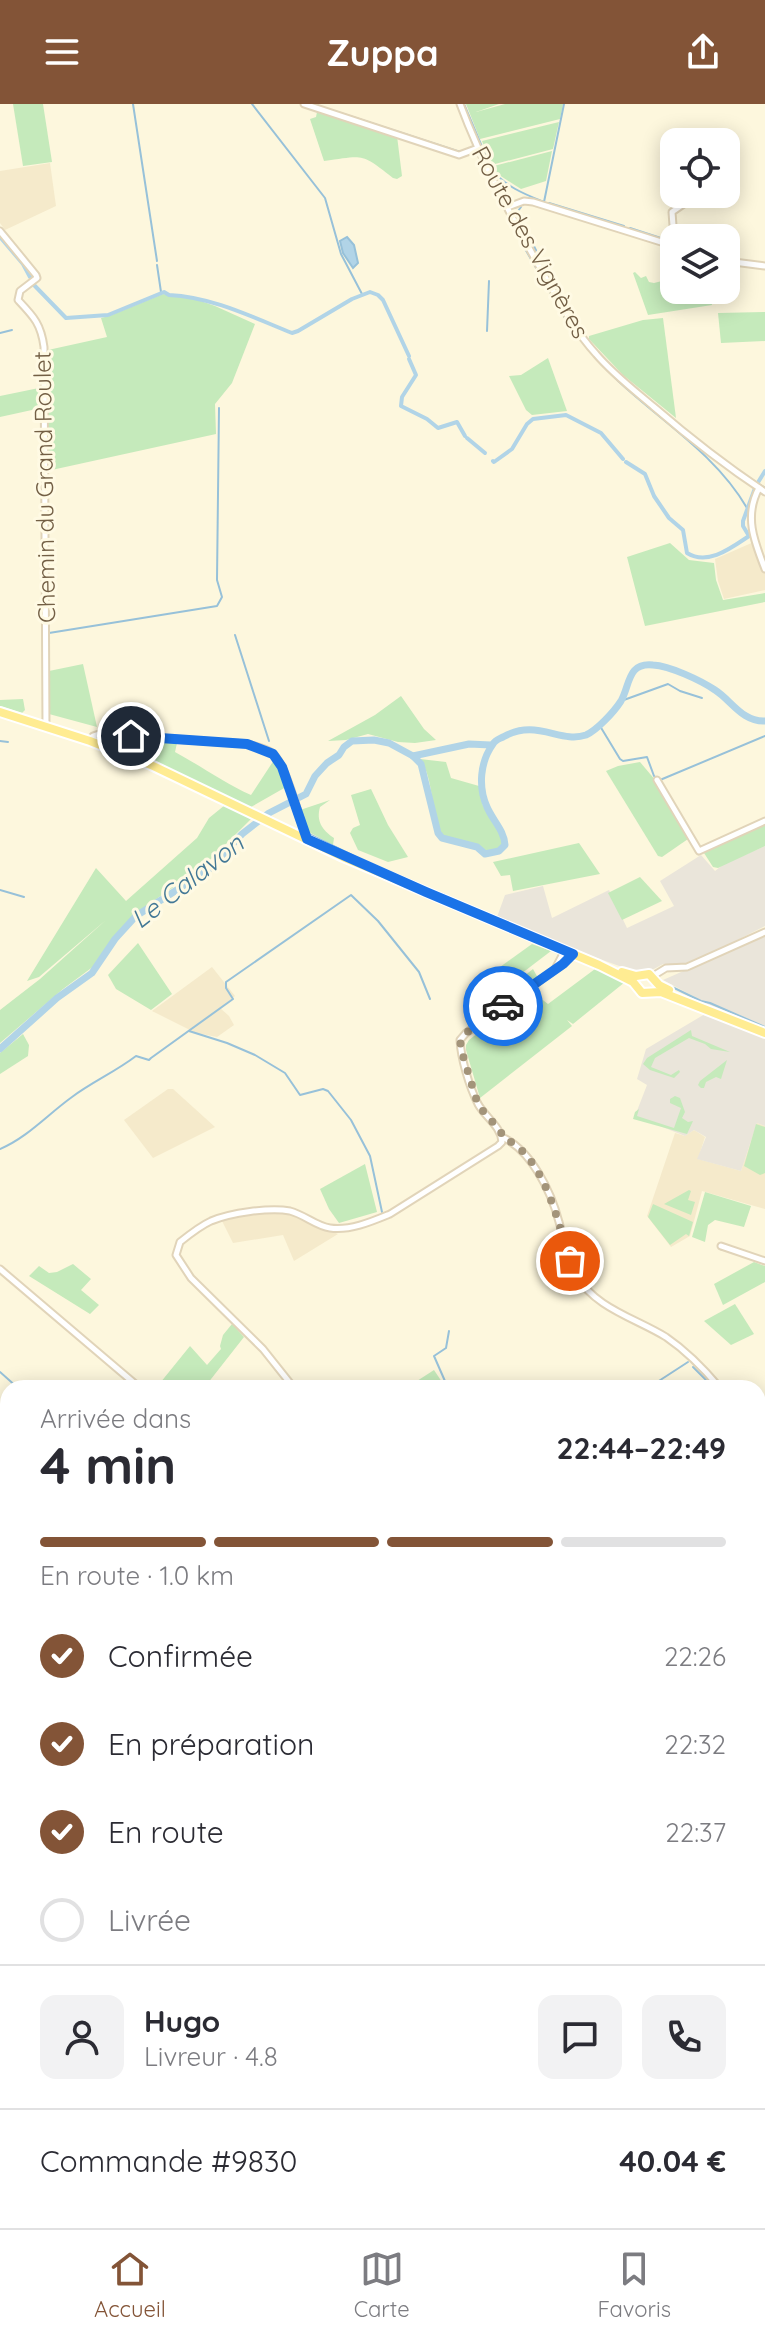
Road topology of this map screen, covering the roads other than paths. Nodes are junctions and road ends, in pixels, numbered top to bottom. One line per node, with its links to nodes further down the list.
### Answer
1 (304, 104): 3 (street)
2 (460, 104): 3 (street, Route des Vignères)
3 (478, 148): 4 (street, Route des Vignères)
4 (508, 207): 6 (street); 9 (street, Route des Vignères)
5 (0, 231): 13 (street, Chemin du Grand Roulet)
6 (660, 238)
7 (740, 263): 8 (street)
8 (765, 266)
9 (757, 486): 10 (street, Route des Vignères); 11 (street)
10 (765, 492)
11 (765, 569)
12 (0, 712): 13 (main road)
13 (46, 726): 14 (main road)
14 (90, 741): 17 (main road); 17 (street)
15 (657, 780): 16 (street)
16 (765, 821)
17 (307, 839): 19 (main road)
18 (765, 932): 20 (street)
19 (569, 952): 21 (main road); 25 (street)
20 (654, 979): 21 (main road); 22 (main road); 23 (main road)
21 (638, 980): 22 (main road)
22 (653, 992): 23 (main road)
23 (699, 1006): 24 (main road)
24 (765, 1033)
25 (502, 1137): 30 (street); 31 (street)
26 (721, 1246): 27 (street)
27 (765, 1261)
28 (0, 1269): 29 (street)
29 (131, 1380)
30 (288, 1380)
31 (712, 1380)

